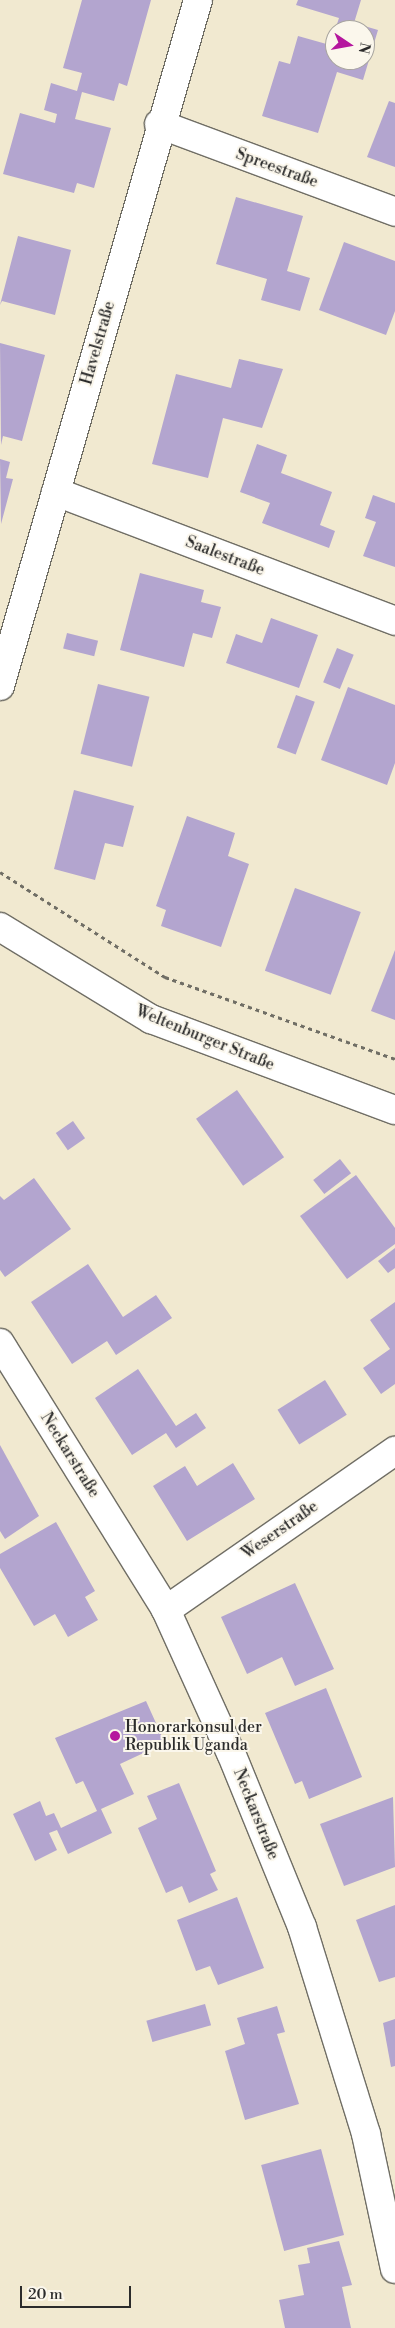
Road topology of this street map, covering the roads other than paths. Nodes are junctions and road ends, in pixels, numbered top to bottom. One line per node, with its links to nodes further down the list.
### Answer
1 (198, 0): 2 (street, Havelstraße)
2 (159, 124): 3 (street, Spreestraße); 4 (street, Havelstraße)
3 (395, 212)
4 (56, 492): 5 (street, Saalestraße); 6 (street, Havelstraße)
5 (395, 621)
6 (0, 686)
7 (0, 927): 8 (street, Weltenburger Straße)
8 (395, 1110)
9 (0, 1343): 11 (street, Neckarstraße)
10 (395, 1451): 11 (street, Weserstraße)
11 (166, 1610): 12 (street, Neckarstraße)
12 (395, 2269)

